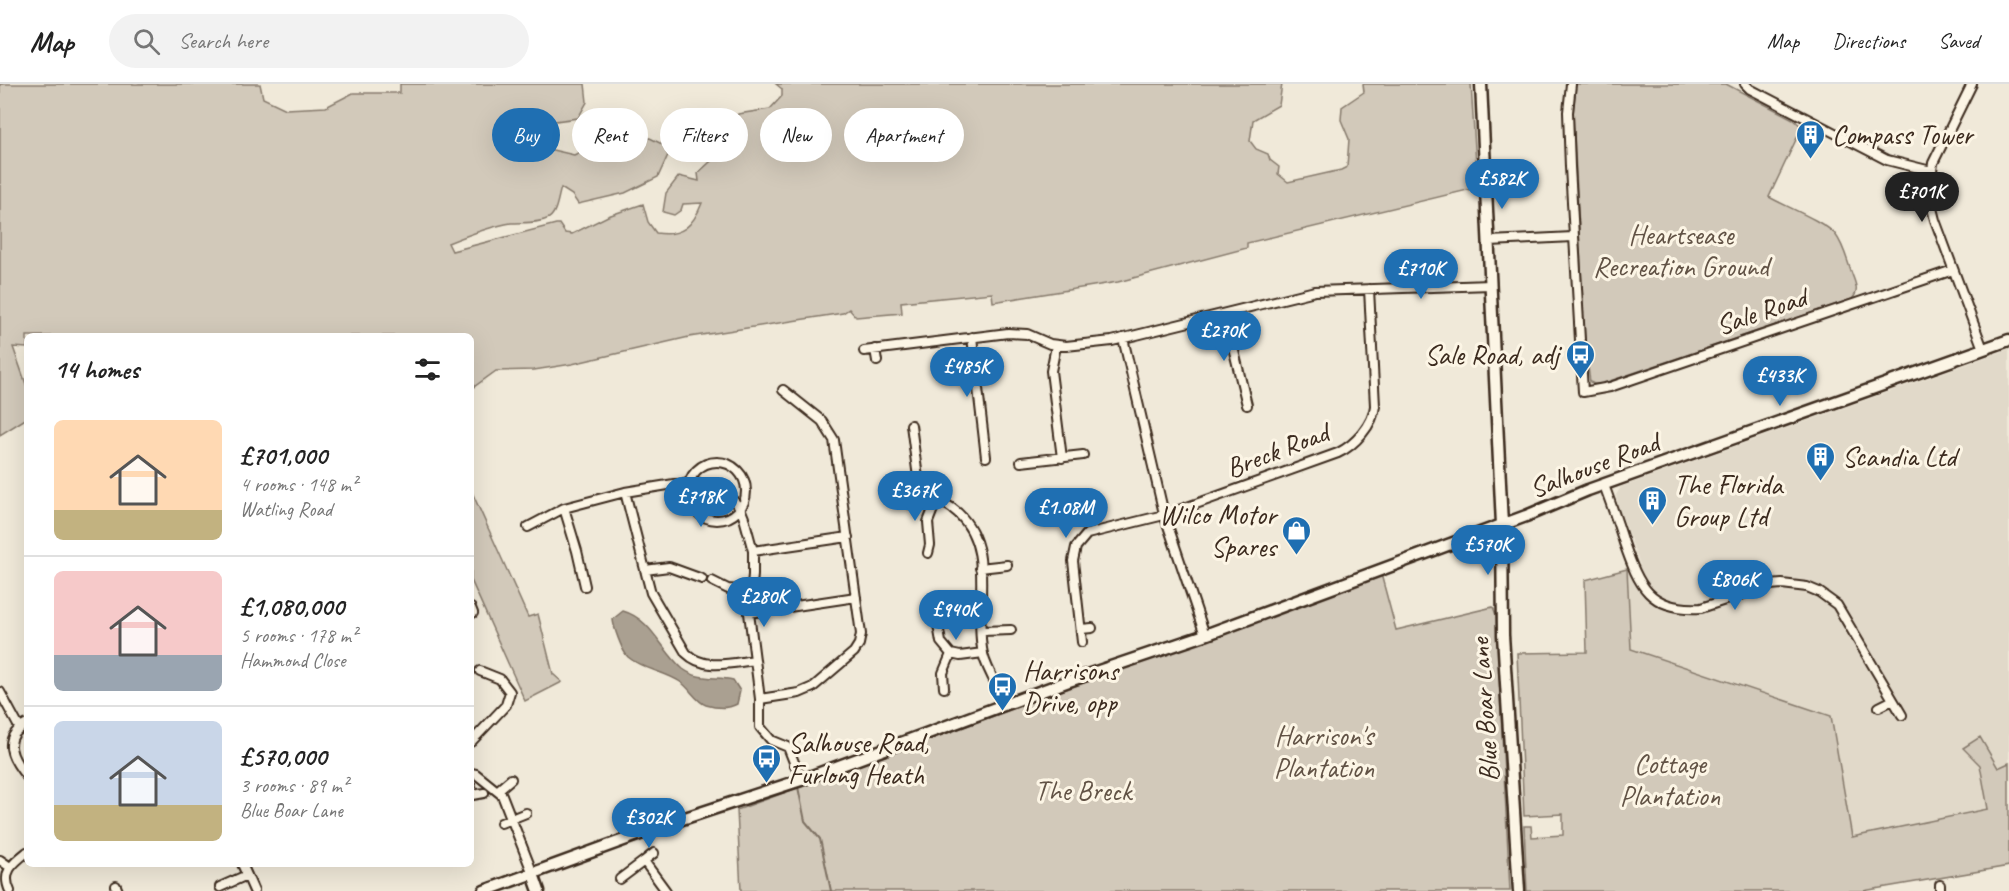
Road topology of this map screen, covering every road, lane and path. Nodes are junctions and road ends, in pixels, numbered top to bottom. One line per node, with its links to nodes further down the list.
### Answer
1 (1481, 84): 7 (street, Blue Boar Lane)
2 (1571, 84): 6 (street, Sale Road)
3 (1745, 84): 5 (street)
4 (1972, 84): 5 (street)
5 (1931, 171): 8 (street)
6 (1573, 237): 7 (street); 8 (street, Sale Road)
7 (1489, 241): 9 (street, Blue Boar Lane)
8 (1953, 270): 17 (street)
9 (1491, 285): 10 (street); 38 (street, Blue Boar Lane)
10 (1369, 289): 11 (street); 37 (street, Breck Road)
11 (1225, 314): 13 (street); 21 (street)
12 (972, 337): 15 (street); 16 (street); 24 (street)
13 (1122, 338): 15 (street); 37 (street)
14 (2009, 340): 17 (street, Salhouse Road)
15 (1056, 346): 25 (street)
16 (875, 349): 18 (street); 19 (street)
17 (1983, 349): 28 (street, Salhouse Road)
18 (864, 351)
19 (877, 361)
20 (783, 390): 40 (street)
21 (1247, 405)
22 (911, 425): 32 (street)
23 (1083, 455): 25 (street)
24 (986, 457)
25 (1062, 458): 26 (street)
26 (1021, 462)
27 (689, 483): 29 (street); 36 (street); 36 (street); 36 (street)
28 (1604, 485): 38 (street, Salhouse Road); 66 (street)
29 (625, 492): 35 (street); 45 (street)
30 (899, 494): 31 (street)
31 (910, 494): 32 (street); 34 (street)
32 (919, 494): 33 (street)
33 (937, 499): 42 (street); 44 (street)
34 (910, 504)
35 (564, 508): 39 (street); 48 (street)
36 (740, 508): 41 (street)
37 (1164, 514): 54 (street, Breck Road); 57 (street)
38 (1502, 525): 57 (street, Salhouse Road); 97 (street, Blue Boar Lane)
39 (528, 527)
40 (848, 537): 41 (street); 50 (street)
41 (753, 551): 49 (street)
42 (928, 553)
43 (1007, 565): 44 (street)
44 (980, 568): 56 (street)
45 (645, 570): 46 (street); 61 (street)
46 (702, 579)
47 (712, 581): 49 (street)
48 (585, 586)
49 (750, 591): 51 (street)
50 (856, 597): 51 (street); 65 (street)
51 (748, 613): 61 (street)
52 (937, 618): 60 (street)
53 (1092, 628): 54 (street)
54 (1081, 629): 58 (street)
55 (1011, 630): 56 (street)
56 (982, 631): 59 (street)
57 (1205, 635): 67 (street, Salhouse Road)
58 (1082, 642)
59 (983, 653): 60 (street); 67 (street)
60 (951, 654): 63 (street)
61 (755, 660): 65 (street)
62 (480, 671): 71 (street)
63 (944, 688)
64 (0, 692): 70 (street)
65 (760, 699): 75 (street)
66 (1893, 700): 68 (street); 69 (street)
67 (1006, 704): 75 (street, Salhouse Road)
68 (1879, 707)
69 (1902, 715)
70 (23, 726): 72 (street)
71 (474, 739)
72 (24, 773)
73 (475, 774): 77 (street)
74 (511, 779): 77 (street)
75 (801, 780): 88 (street, Salhouse Road)
76 (474, 790): 78 (street)
77 (497, 791): 80 (street)
78 (484, 793)
79 (526, 813): 80 (street)
80 (512, 819): 81 (street); 88 (street)
81 (501, 823)
82 (654, 853): 85 (street)
83 (24, 855): 86 (street)
84 (0, 860): 86 (street)
85 (644, 861): 90 (street); 96 (street)
86 (10, 867): 92 (street)
87 (243, 867): 89 (street)
88 (533, 874): 94 (street, Salhouse Road); 95 (street)
89 (247, 875): 91 (street); 93 (street)
90 (620, 879)
91 (220, 887)
92 (10, 891)
93 (254, 891)
94 (484, 891)
95 (539, 891)
96 (666, 891)
97 (1519, 891)

